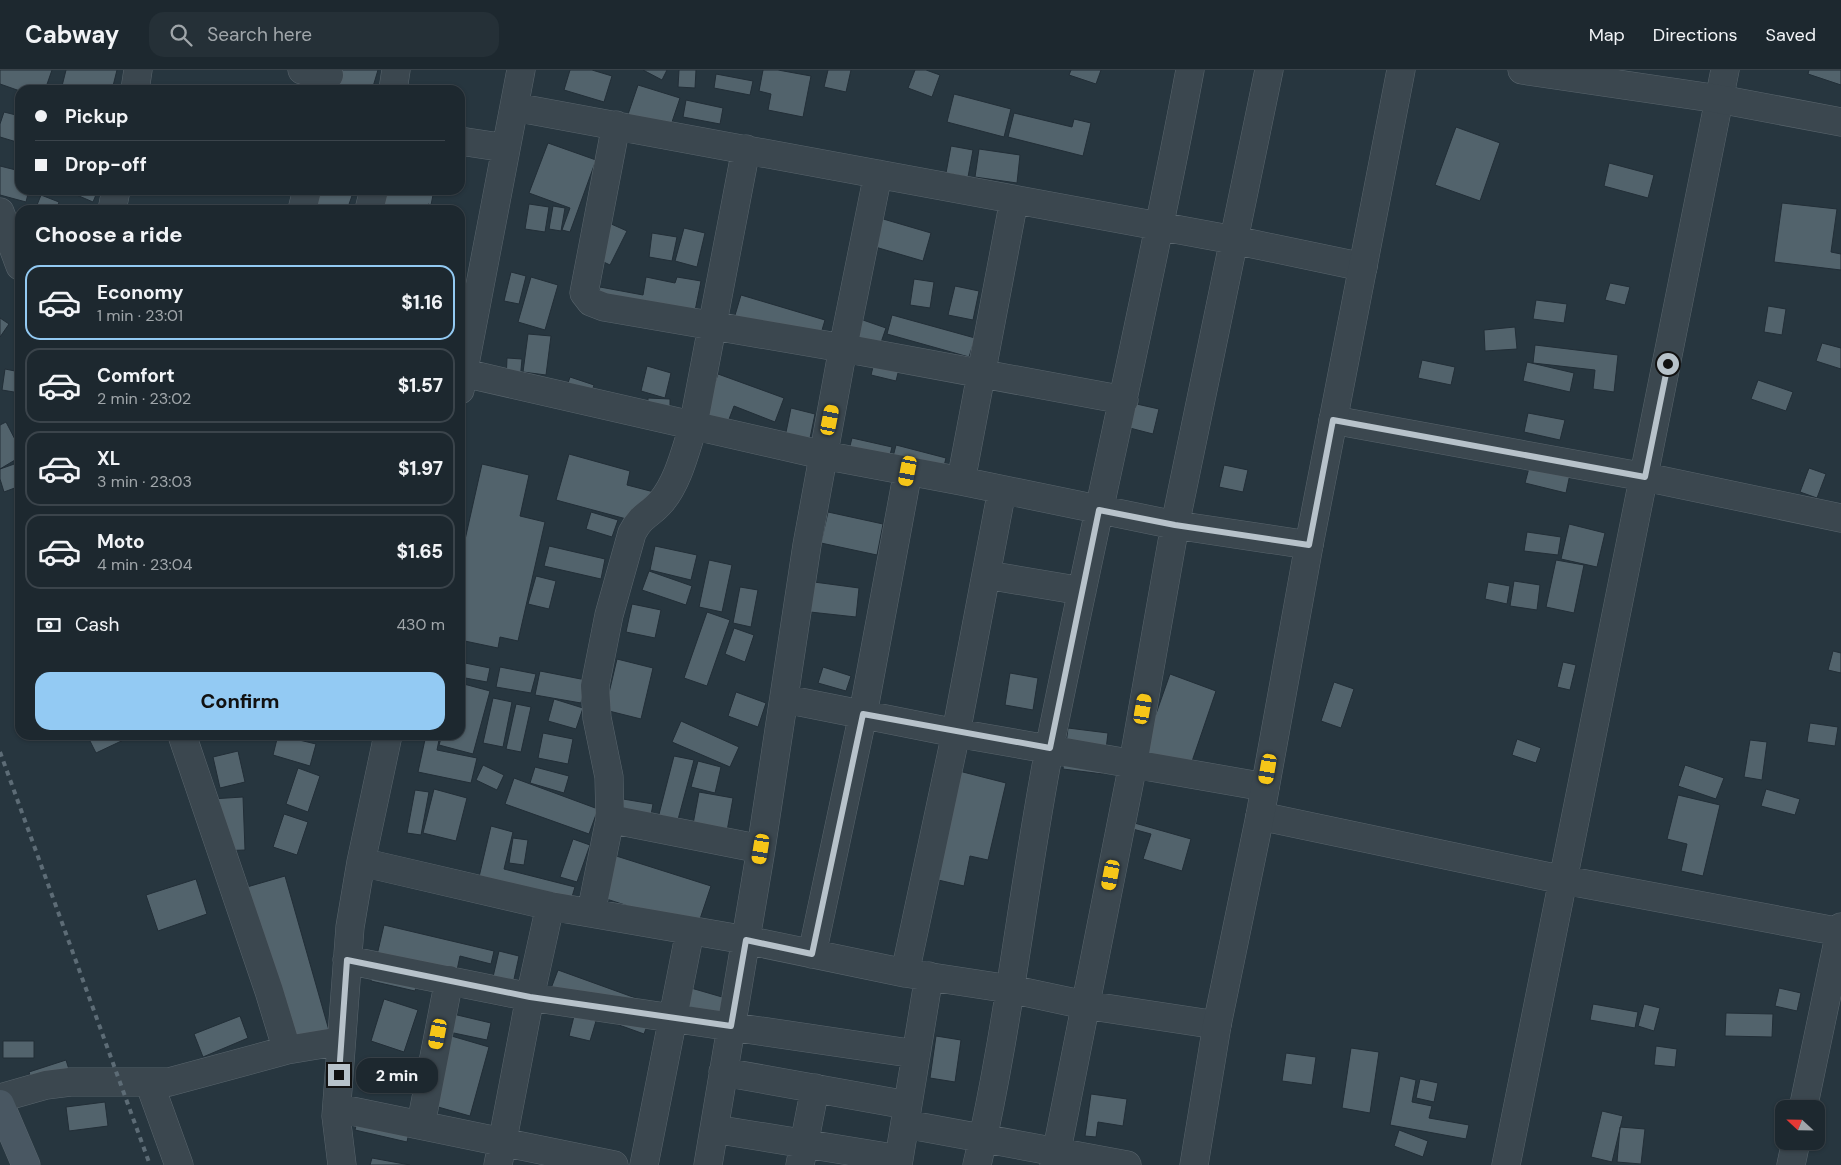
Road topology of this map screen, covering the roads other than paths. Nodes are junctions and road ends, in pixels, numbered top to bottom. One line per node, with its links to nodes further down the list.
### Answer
1 (138, 70): 11 (street)
2 (302, 70): 10 (street)
3 (396, 70): 12 (street)
4 (521, 70): 14 (street)
5 (1190, 70): 23 (street)
6 (1268, 70): 24 (street)
7 (1401, 70): 26 (street)
8 (1522, 70): 13 (street)
9 (1725, 70): 13 (street)
10 (329, 78)
11 (136, 85)
12 (394, 85)
13 (1720, 99): 15 (street); 38 (street)
14 (514, 106): 16 (street); 18 (street)
15 (1841, 122)
16 (616, 126): 19 (street); 28 (street)
17 (465, 142): 18 (street)
18 (506, 148): 27 (street)
19 (746, 149): 20 (street); 28 (street)
20 (878, 174): 21 (street); 30 (street)
21 (1014, 200): 23 (street); 31 (street)
22 (0, 212): 25 (street)
23 (1161, 227): 24 (street); 33 (street)
24 (1234, 240): 26 (street); 43 (street)
25 (15, 252)
26 (1363, 267): 34 (street)
27 (468, 308): 29 (street)
28 (713, 327): 30 (street); 35 (street)
29 (465, 345)
30 (843, 348): 31 (street); 36 (street)
31 (980, 373): 33 (street); 39 (street)
32 (465, 383): 35 (street)
33 (1124, 400): 41 (street)
34 (1333, 420): 38 (street); 44 (street)
35 (692, 427): 36 (street); 56 (street)
36 (823, 456): 37 (street); 47 (street)
37 (908, 471): 39 (street); 48 (street)
38 (1645, 477): 42 (street); 59 (street)
39 (961, 481): 40 (street)
40 (1002, 490): 41 (street); 45 (street)
41 (1099, 510): 43 (street); 46 (street)
42 (1841, 518)
43 (1175, 525): 44 (street); 53 (street)
44 (1309, 545): 54 (street)
45 (987, 575): 46 (street); 49 (street)
46 (1082, 591): 52 (street)
47 (785, 699): 48 (street); 57 (street)
48 (863, 714): 49 (street); 65 (street)
49 (956, 732): 52 (street); 67 (street)
50 (184, 740): 76 (street)
51 (387, 740): 58 (street)
52 (1050, 748): 53 (street); 69 (street)
53 (1133, 764): 54 (street); 71 (street)
54 (1265, 787): 55 (street)
55 (1260, 816): 59 (street); 73 (street)
56 (610, 819): 57 (street); 61 (street)
57 (761, 849): 64 (street)
58 (361, 862): 60 (street); 66 (street)
59 (1564, 880): 63 (street); 103 (street)
60 (550, 906): 61 (street); 70 (street)
61 (591, 913): 62 (street)
62 (690, 930): 64 (street); 72 (street)
63 (1841, 930): 82 (street)
64 (746, 940): 65 (street); 74 (street)
65 (812, 954): 67 (street)
66 (347, 960): 68 (street); 75 (street)
67 (917, 974): 69 (street); 77 (street)
68 (449, 980): 70 (street); 86 (street)
69 (1010, 989): 71 (street); 88 (street)
70 (530, 997): 72 (street); 90 (street)
71 (1085, 1005): 73 (street); 92 (street)
72 (672, 1019): 74 (street); 98 (street)
73 (1217, 1025): 102 (street)
74 (731, 1026): 77 (street); 78 (street)
75 (341, 1041): 76 (street); 84 (street)
76 (286, 1050): 79 (street)
77 (916, 1054): 85 (street)
78 (723, 1072): 80 (street); 87 (street)
79 (149, 1082): 81 (street); 95 (street)
80 (814, 1088): 85 (street); 91 (street)
81 (0, 1098)
82 (1805, 1100)
83 (0, 1104): 94 (main road)
84 (337, 1108): 86 (street); 96 (street)
85 (906, 1114): 88 (street); 93 (street)
86 (421, 1124): 90 (street)
87 (714, 1129): 91 (street); 99 (street)
88 (984, 1137): 92 (street); 100 (street)
89 (1794, 1150): 104 (street)
90 (500, 1154): 97 (street)
91 (802, 1155): 93 (street)
92 (1055, 1158): 101 (street)
93 (898, 1162)
94 (26, 1165)
95 (179, 1165)
96 (342, 1165)
97 (614, 1165)
98 (644, 1165)
99 (708, 1165)
100 (977, 1165)
101 (1126, 1165)
102 (1194, 1165)
103 (1506, 1165)
104 (1791, 1165)

